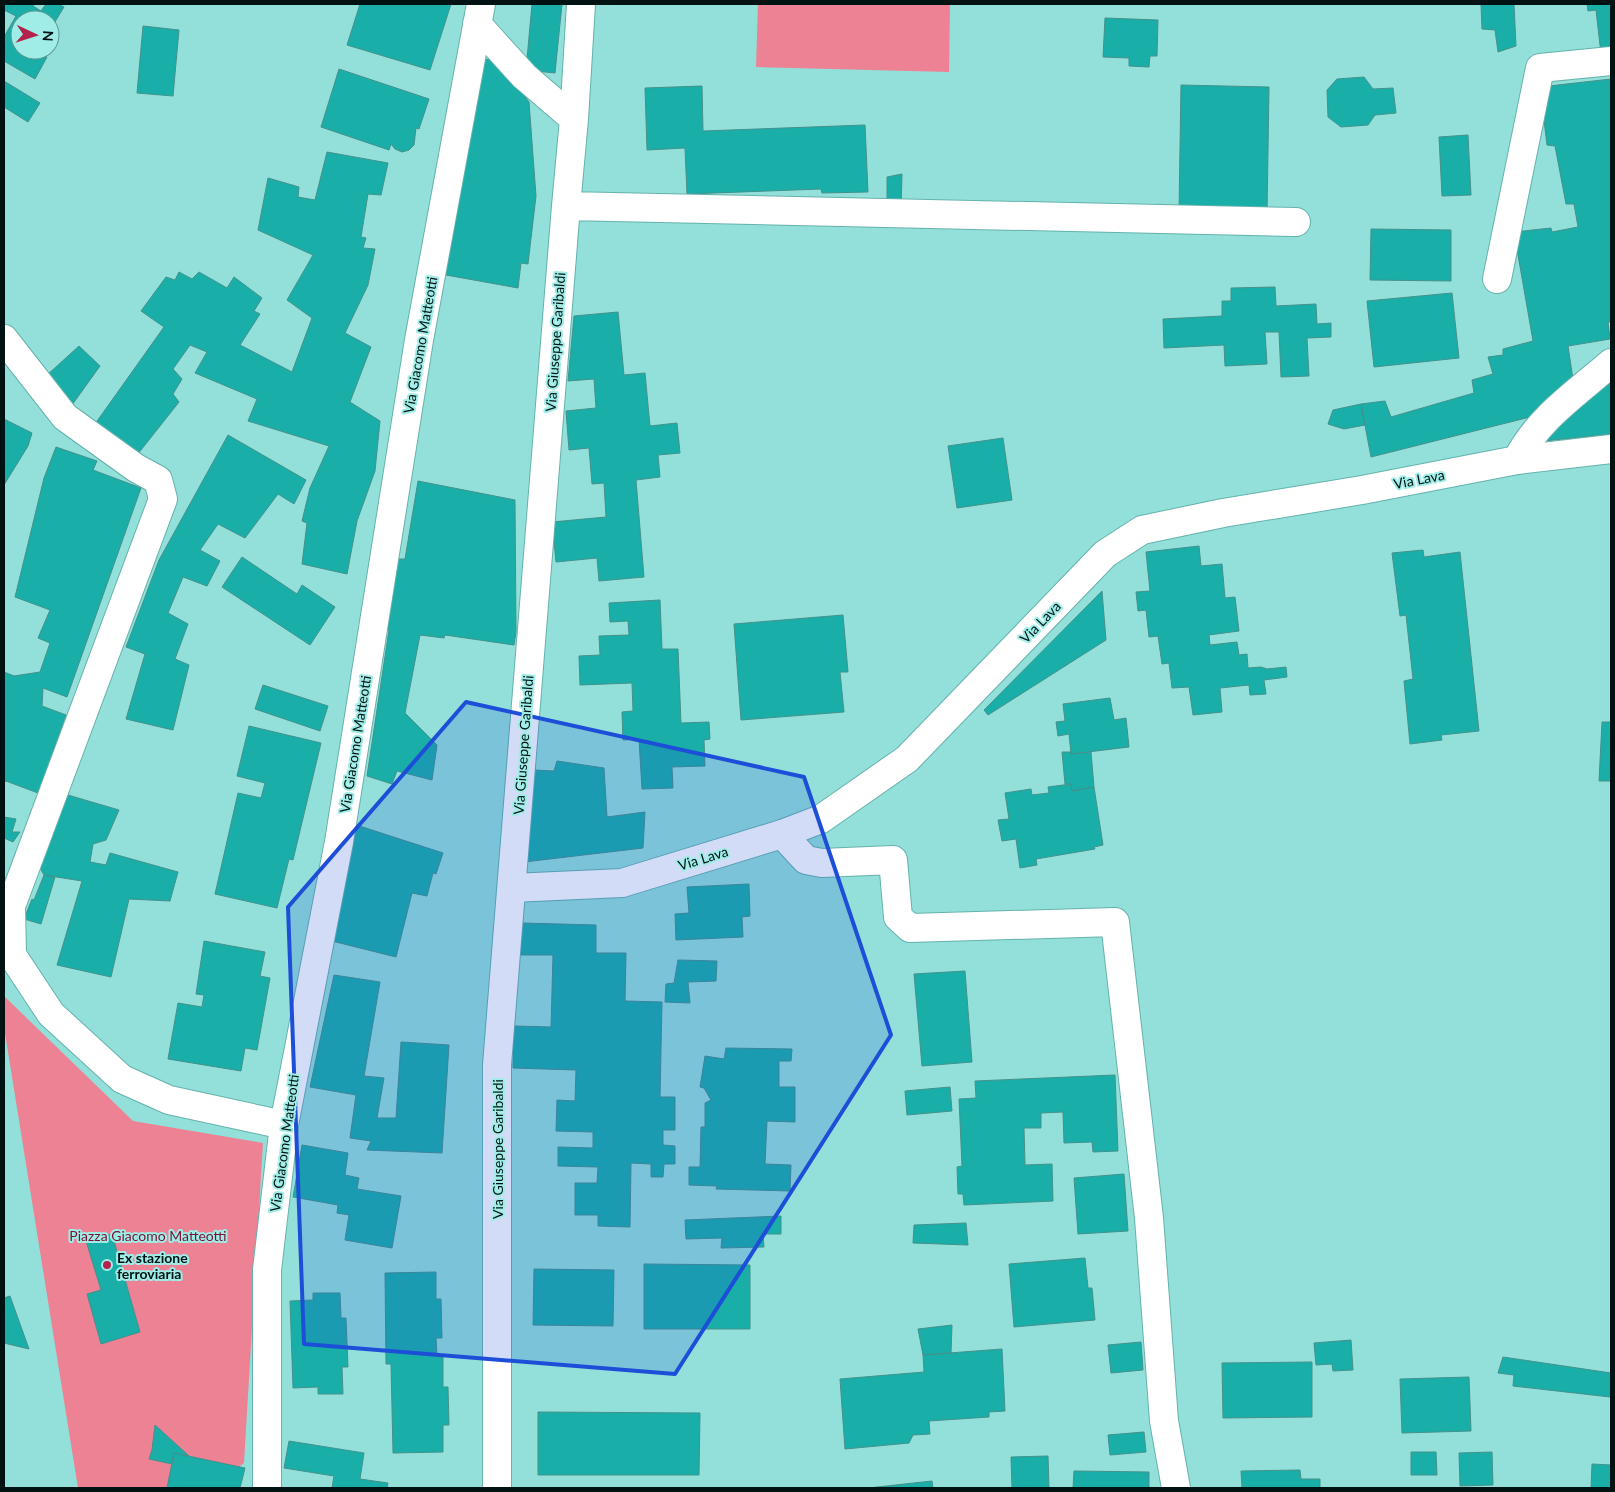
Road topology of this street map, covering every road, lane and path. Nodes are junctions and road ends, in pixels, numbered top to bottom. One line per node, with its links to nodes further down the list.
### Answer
1 (581, 4): 4 (street, Via Giuseppe Garibaldi)
2 (479, 14): 4 (street); 14 (street, Via Giacomo Matteotti)
3 (1611, 61): 7 (street)
4 (574, 119): 5 (street, Via Giuseppe Garibaldi)
5 (566, 206): 6 (street); 13 (street, Via Giuseppe Garibaldi)
6 (1296, 222)
7 (1497, 280)
8 (4, 339): 14 (street)
9 (1611, 363): 11 (street)
10 (1611, 449): 11 (street, Via Lava)
11 (1517, 460): 12 (street, Via Lava)
12 (782, 834): 13 (street, Via Lava); 17 (street)
13 (512, 888): 16 (street, Via Giuseppe Garibaldi)
14 (284, 1125): 15 (street, Via Giacomo Matteotti)
15 (268, 1488)
16 (497, 1488)
17 (1176, 1488)

